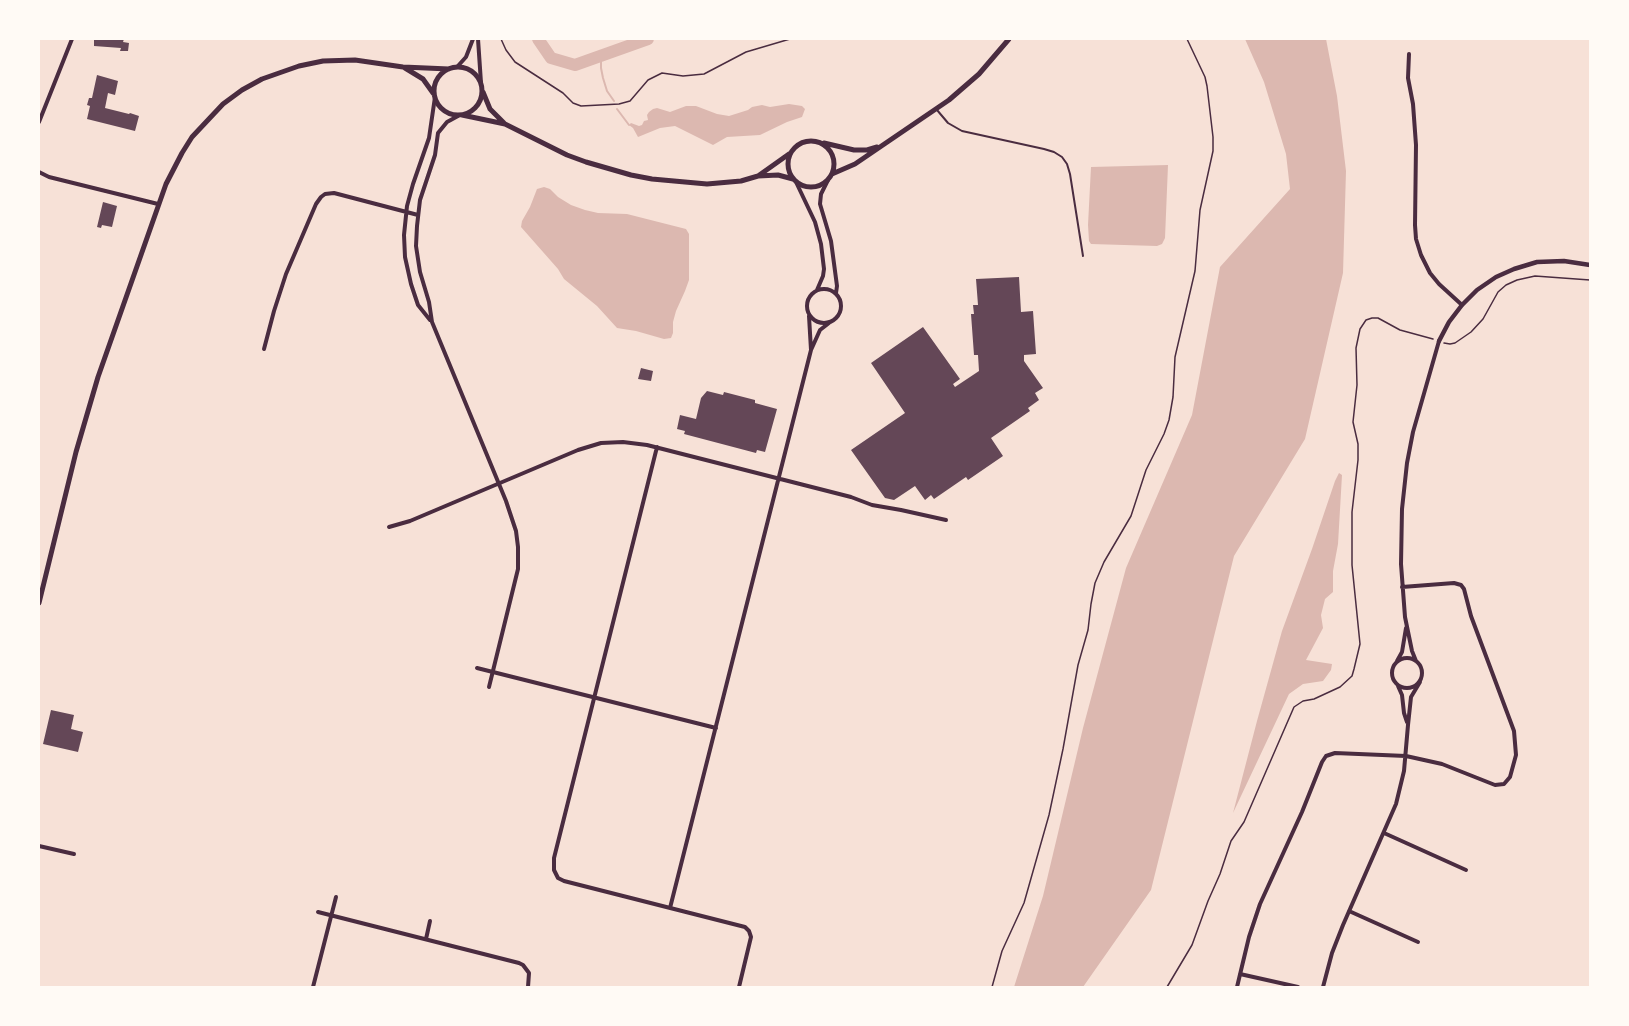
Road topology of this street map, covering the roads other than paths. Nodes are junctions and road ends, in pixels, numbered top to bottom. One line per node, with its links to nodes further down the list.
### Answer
1 (72, 39): 14 (street)
2 (473, 39): 7 (street)
3 (478, 39): 9 (street)
4 (1009, 39): 12 (main road)
5 (1409, 54): 31 (street)
6 (403, 67): 8 (main road); 11 (main road); 24 (main road)
7 (457, 67): 8 (main road); 9 (main road)
8 (449, 69): 11 (main road)
9 (481, 82): 10 (main road)
10 (483, 92): 13 (main road); 15 (main road)
11 (434, 95): 13 (main road); 25 (street)
12 (937, 110): 17 (main road); 27 (lane)
13 (460, 116): 15 (main road); 26 (street)
14 (39, 122)
15 (505, 124): 21 (main road)
16 (820, 142): 17 (main road); 18 (main road); 20 (main road)
17 (884, 144): 20 (main road)
18 (791, 153): 21 (main road); 22 (main road)
19 (39, 172): 24 (street)
20 (832, 174): 23 (main road)
21 (758, 176): 22 (main road)
22 (794, 180): 23 (main road); 29 (street)
23 (828, 180): 30 (street)
24 (158, 204): 44 (main road)
25 (406, 212): 26 (street); 33 (street); 36 (street)
26 (418, 215): 33 (street)
27 (1083, 256)
28 (1590, 264): 31 (street)
29 (817, 290): 30 (street); 32 (street)
30 (836, 293): 34 (street)
31 (1462, 305): 35 (street)
32 (809, 315): 34 (street); 37 (street)
33 (432, 322): 40 (street)
34 (829, 322): 37 (street)
35 (1439, 341): 43 (street)
36 (264, 349)
37 (811, 350): 39 (street)
38 (657, 447): 39 (street); 40 (street); 53 (street)
39 (779, 478): 41 (street); 55 (street)
40 (498, 483): 42 (street); 49 (street)
41 (946, 520)
42 (389, 527)
43 (1402, 587): 45 (street); 56 (street)
44 (39, 603)
45 (1406, 627): 46 (street); 47 (street)
46 (1416, 661): 47 (street); 50 (street)
47 (1395, 664): 51 (street)
48 (477, 668): 49 (street)
49 (492, 672): 52 (street); 53 (street)
50 (1420, 681): 51 (street); 54 (street)
51 (1398, 686): 54 (street)
52 (489, 687)
53 (594, 698): 55 (street); 62 (street)
54 (1408, 724): 56 (street)
55 (716, 728): 62 (street)
56 (1406, 756): 57 (street); 69 (street)
57 (1384, 833): 60 (street); 63 (street)
58 (39, 846): 59 (street)
59 (74, 854)
60 (1466, 870)
61 (336, 897): 65 (street)
62 (670, 908): 72 (street)
63 (1349, 911): 68 (street); 75 (street)
64 (318, 912): 65 (street)
65 (331, 916): 67 (street); 70 (street)
66 (430, 921): 67 (street)
67 (426, 939): 71 (street)
68 (1418, 942)
69 (1240, 974): 73 (street); 74 (street)
70 (313, 987)
71 (528, 987)
72 (739, 987)
73 (1237, 987)
74 (1298, 987)
75 (1323, 987)

